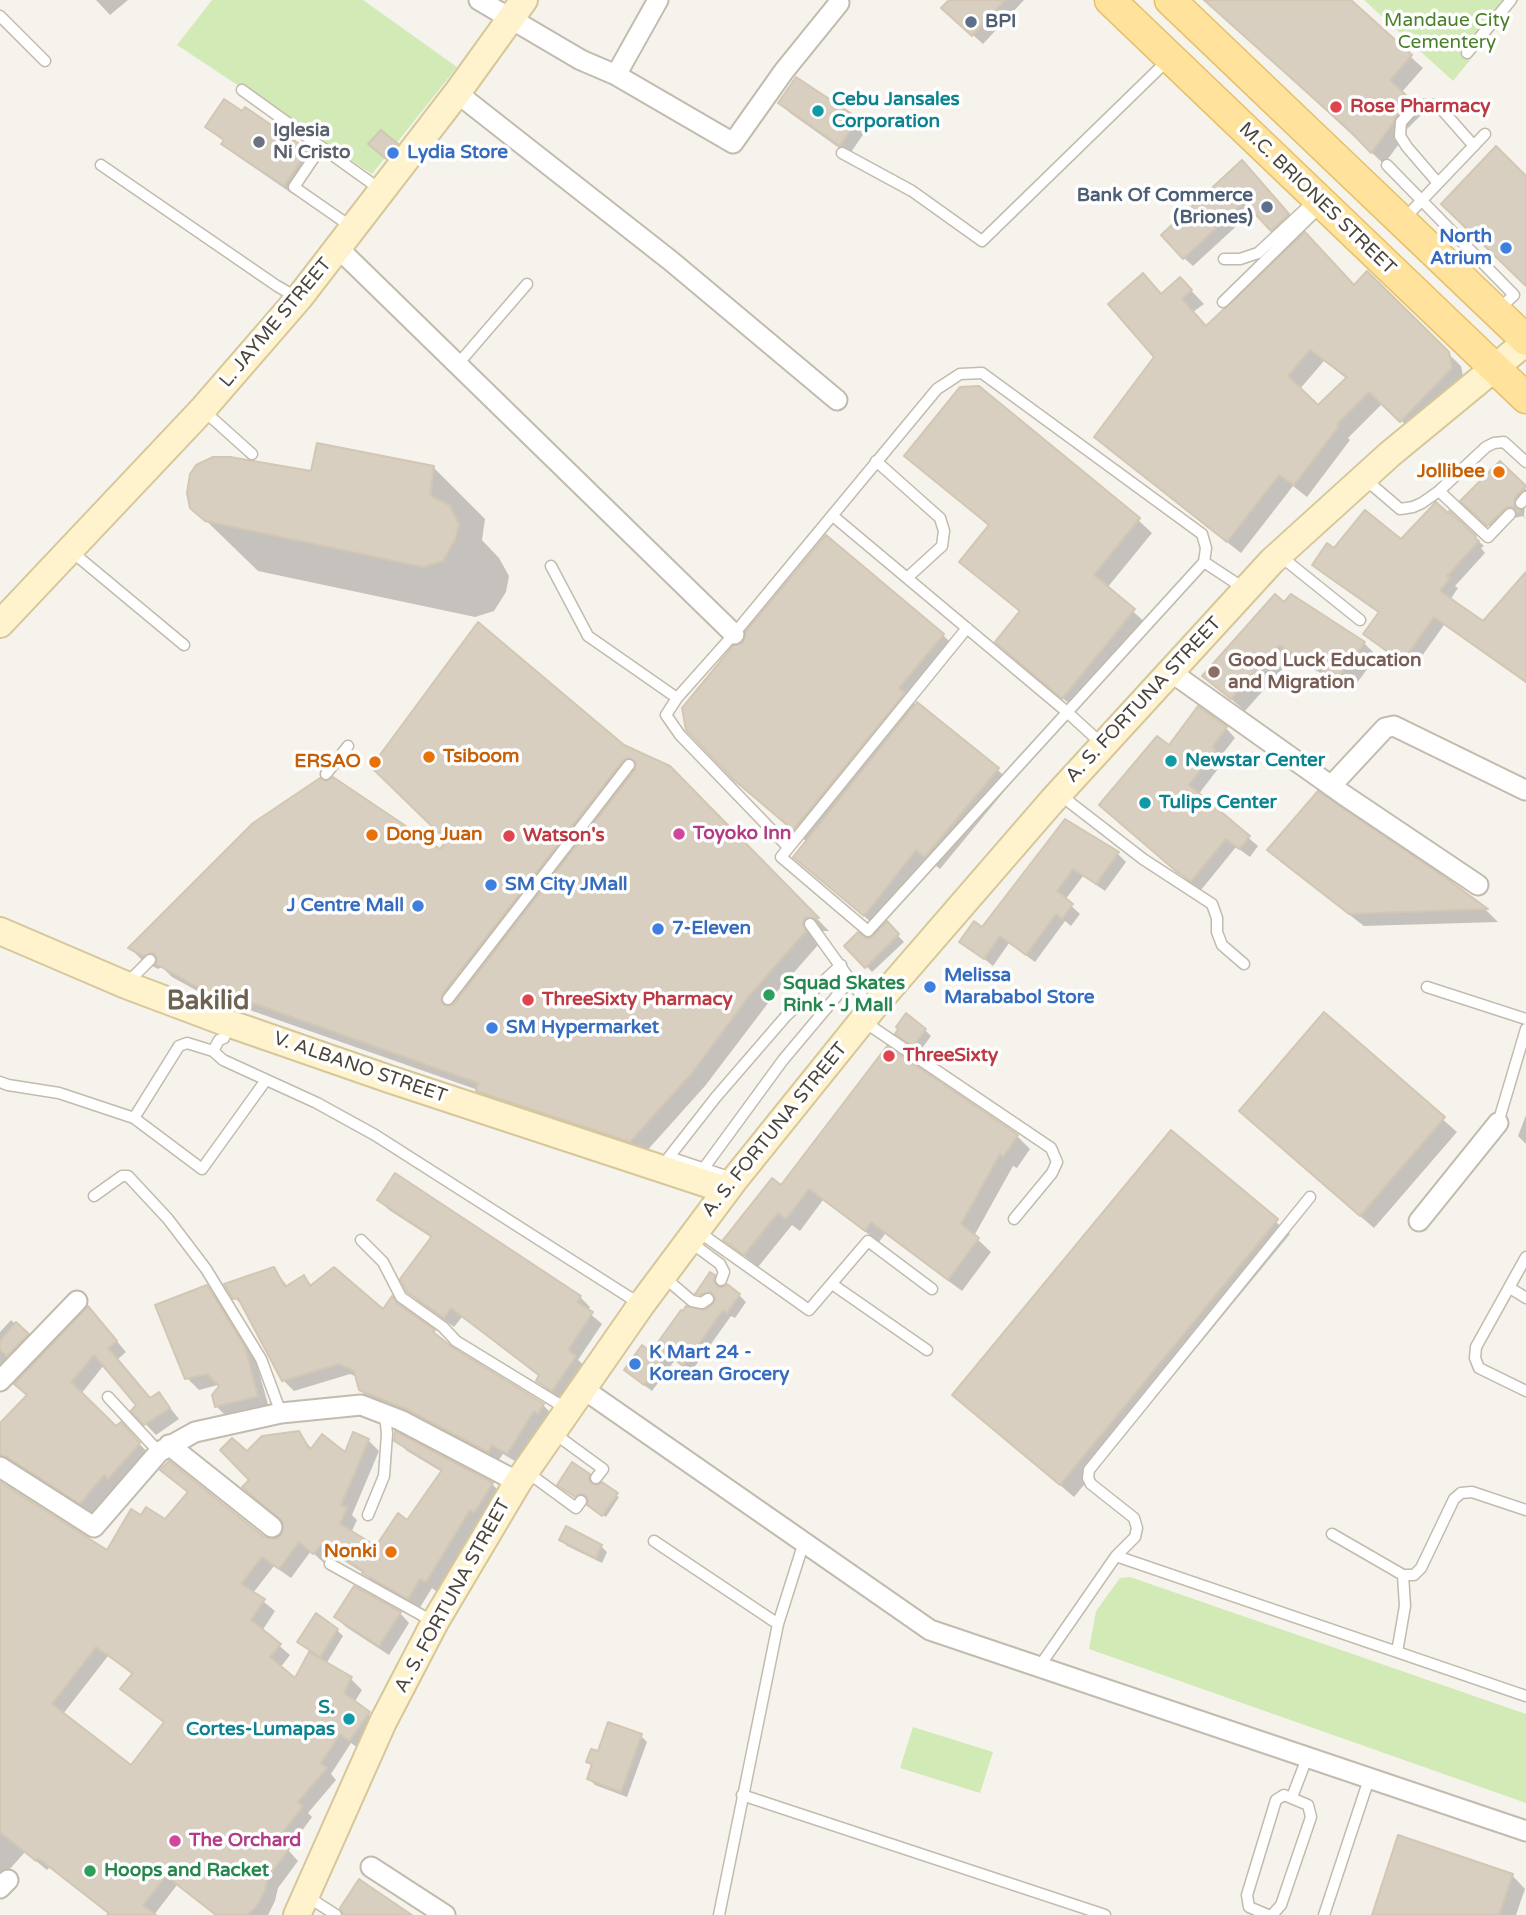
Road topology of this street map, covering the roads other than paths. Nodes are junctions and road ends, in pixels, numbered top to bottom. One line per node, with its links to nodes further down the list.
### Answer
1 (479, 0): 7 (street)
2 (658, 0): 12 (street)
3 (1110, 0): 10 (main road, M.C. BRIONES STREET)
4 (1170, 0): 24 (main road)
5 (1511, 0): 9 (lane)
6 (839, 3): 12 (street)
7 (518, 9): 12 (street); 14 (main road, L. JAYME STREET)
8 (0, 16): 11 (lane)
9 (1467, 54)
10 (1170, 58): 18 (lane); 23 (main road, M.C. BRIONES STREET)
11 (45, 61)
12 (616, 75)
13 (242, 90): 17 (lane)
14 (457, 93): 22 (main road, L. JAYME STREET); 34 (street)
15 (1485, 134): 16 (lane)
16 (1474, 146): 21 (lane); 21 (lane)
17 (321, 147): 22 (lane); 25 (lane)
18 (842, 153)
19 (101, 165): 28 (lane)
20 (1387, 165): 24 (lane)
21 (1438, 183): 24 (lane)
22 (383, 191): 25 (main road, L. JAYME STREET)
23 (1319, 202): 26 (lane); 29 (lane); 32 (main road, M.C. BRIONES STREET)
24 (1412, 211): 30 (main road)
25 (346, 238): 28 (main road, L. JAYME STREET); 31 (street)
26 (1224, 259)
27 (527, 284): 31 (lane)
28 (299, 298): 35 (main road, L. JAYME STREET)
29 (1223, 302)
30 (1526, 341): 32 (main road, A. S. FORTUNA STREET)
31 (458, 364): 52 (street)
32 (1494, 368): 33 (main road, M.C. BRIONES STREET); 39 (main road, A. S. FORTUNA STREET)
33 (1526, 398)
34 (837, 400)
35 (202, 410): 36 (lane); 43 (main road, L. JAYME STREET)
36 (252, 454)
37 (876, 461): 42 (lane); 45 (lane); 47 (lane)
38 (1526, 462): 40 (lane)
39 (1363, 477): 40 (lane); 44 (main road, A. S. FORTUNA STREET)
40 (1439, 491): 41 (lane)
41 (1510, 514)
42 (833, 516): 47 (lane); 52 (lane)
43 (70, 551): 50 (main road, L. JAYME STREET); 53 (lane)
44 (1279, 555): 48 (main road, A. S. FORTUNA STREET); 49 (lane)
45 (1204, 562): 48 (lane); 56 (lane)
46 (551, 566): 55 (lane)
47 (907, 578): 51 (lane)
48 (1246, 590): 54 (main road, A. S. FORTUNA STREET)
49 (1360, 620)
50 (0, 624)
51 (967, 628): 56 (lane); 64 (lane)
52 (734, 634): 55 (lane)
53 (184, 645)
54 (1171, 672): 58 (main road, A. S. FORTUNA STREET); 61 (street)
55 (677, 698): 64 (lane)
56 (1067, 712): 58 (lane); 64 (lane)
57 (348, 746): 60 (lane)
58 (1103, 746): 63 (main road, A. S. FORTUNA STREET)
59 (629, 765): 74 (lane)
60 (326, 774)
61 (1331, 786): 62 (street); 65 (street)
62 (1525, 790)
63 (1059, 793): 70 (lane); 75 (main road, A. S. FORTUNA STREET)
64 (788, 847)
65 (1478, 885)
66 (810, 924): 69 (lane)
67 (0, 931): 72 (main road, V. ALBANO STREET)
68 (150, 960): 72 (lane)
69 (841, 964): 71 (lane); 84 (lane)
70 (1244, 964)
71 (851, 979): 75 (lane); 84 (lane)
72 (126, 985): 77 (main road, V. ALBANO STREET)
73 (1427, 987): 76 (lane)
74 (448, 999)
75 (867, 1016): 85 (main road, A. S. FORTUNA STREET); 88 (lane)
76 (1526, 1019)
77 (223, 1028): 79 (lane); 84 (main road, V. ALBANO STREET)
78 (1526, 1028): 83 (lane)
79 (213, 1051): 80 (lane); 82 (lane)
80 (267, 1080): 82 (lane); 101 (lane)
81 (0, 1082): 82 (lane)
82 (134, 1118)
83 (1498, 1123): 89 (street)
84 (699, 1174): 85 (main road, V. ALBANO STREET)
85 (730, 1185): 90 (main road, A. S. FORTUNA STREET)
86 (94, 1196): 107 (lane)
87 (1310, 1197): 121 (lane)
88 (1014, 1219)
89 (1419, 1221)
90 (692, 1235): 93 (main road, A. S. FORTUNA STREET); 94 (lane); 95 (lane)
91 (361, 1240): 106 (lane)
92 (1526, 1257): 96 (lane)
93 (662, 1276): 99 (lane); 101 (main road, A. S. FORTUNA STREET)
94 (721, 1280)
95 (832, 1284): 97 (lane); 102 (lane)
96 (1510, 1288): 98 (lane); 104 (lane)
97 (932, 1289)
98 (1526, 1297)
99 (708, 1299)
100 (77, 1301): 103 (street)
101 (641, 1305): 106 (main road, A. S. FORTUNA STREET)
102 (927, 1350)
103 (0, 1381)
104 (1526, 1391)
105 (108, 1397): 110 (lane)
106 (574, 1398): 109 (main road, A. S. FORTUNA STREET); 120 (street)
107 (281, 1413): 108 (street); 110 (street)
108 (386, 1414): 112 (street); 116 (lane)
109 (552, 1432): 112 (main road, A. S. FORTUNA STREET); 113 (lane)
110 (164, 1448): 111 (street); 117 (street)
111 (0, 1467)
112 (522, 1476): 114 (lane); 124 (main road, A. S. FORTUNA STREET)
113 (596, 1478)
114 (581, 1501)
115 (1526, 1510): 123 (lane)
116 (368, 1515)
117 (272, 1527)
118 (1332, 1534): 123 (lane)
119 (654, 1541): 125 (lane)
120 (804, 1542): 125 (lane); 127 (street)
121 (1116, 1556): 126 (lane); 127 (lane)
122 (330, 1564): 124 (lane)
123 (1403, 1575): 126 (lane)
124 (435, 1622): 135 (main road, A. S. FORTUNA STREET)
125 (778, 1623): 131 (lane)
126 (1397, 1652): 128 (lane)
127 (1039, 1667): 129 (street)
128 (1526, 1696)
129 (1307, 1758): 130 (street); 132 (lane)
130 (1369, 1779): 133 (street); 141 (lane)
131 (742, 1795): 138 (lane); 139 (lane)
132 (1292, 1797): 140 (lane); 140 (lane)
133 (1526, 1831)
134 (372, 1867): 137 (street)
135 (301, 1905): 136 (lane)
136 (336, 1915)
137 (445, 1915)
138 (719, 1915)
139 (1105, 1915)
140 (1270, 1915)
141 (1324, 1915)

